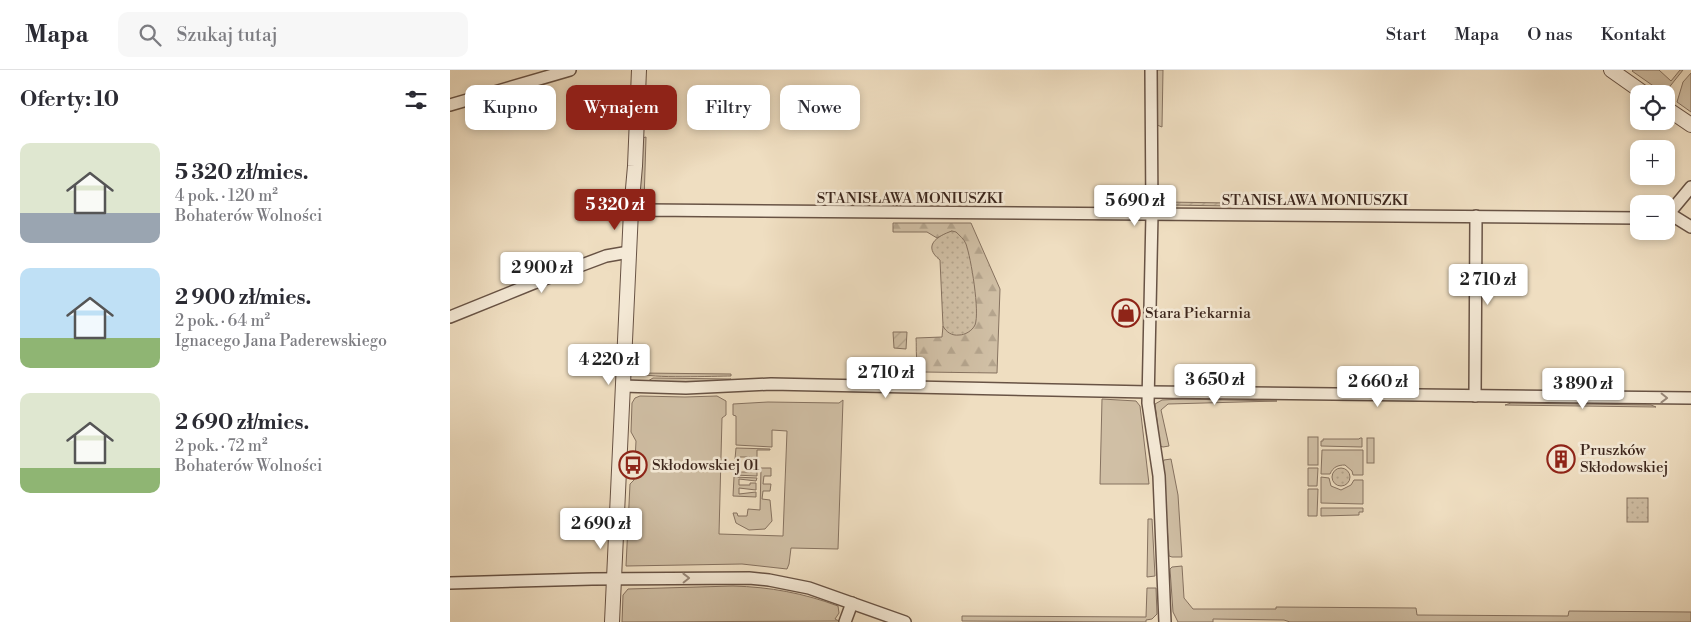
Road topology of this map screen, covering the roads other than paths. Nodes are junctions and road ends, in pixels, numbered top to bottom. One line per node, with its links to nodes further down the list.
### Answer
1 (570, 70): 6 (street)
2 (639, 70): 11 (street)
3 (1151, 70): 12 (street)
4 (1610, 70): 5 (street)
5 (1632, 85)
6 (450, 105)
7 (1675, 114): 8 (street)
8 (1691, 125)
9 (1691, 187): 10 (street)
10 (1675, 206)
11 (630, 211): 12 (street, STANISŁAWA MONIUSZKI); 17 (street)
12 (1152, 214): 13 (street, STANISŁAWA MONIUSZKI); 20 (street)
13 (1476, 216): 14 (street, STANISŁAWA MONIUSZKI); 21 (street)
14 (1630, 218)
15 (1675, 219): 16 (street)
16 (1691, 227)
17 (629, 252): 18 (street); 19 (street)
18 (450, 317)
19 (623, 386): 20 (street); 23 (street)
20 (1149, 392): 21 (street); 29 (street)
21 (1475, 396): 22 (street, one-way to 22)
22 (1691, 398)
23 (614, 579): 24 (street); 25 (street, one-way to 25); 26 (street)
24 (450, 583)
25 (852, 603): 27 (street); 28 (street)
26 (612, 622)
27 (844, 622)
28 (905, 622)
29 (1166, 622)

